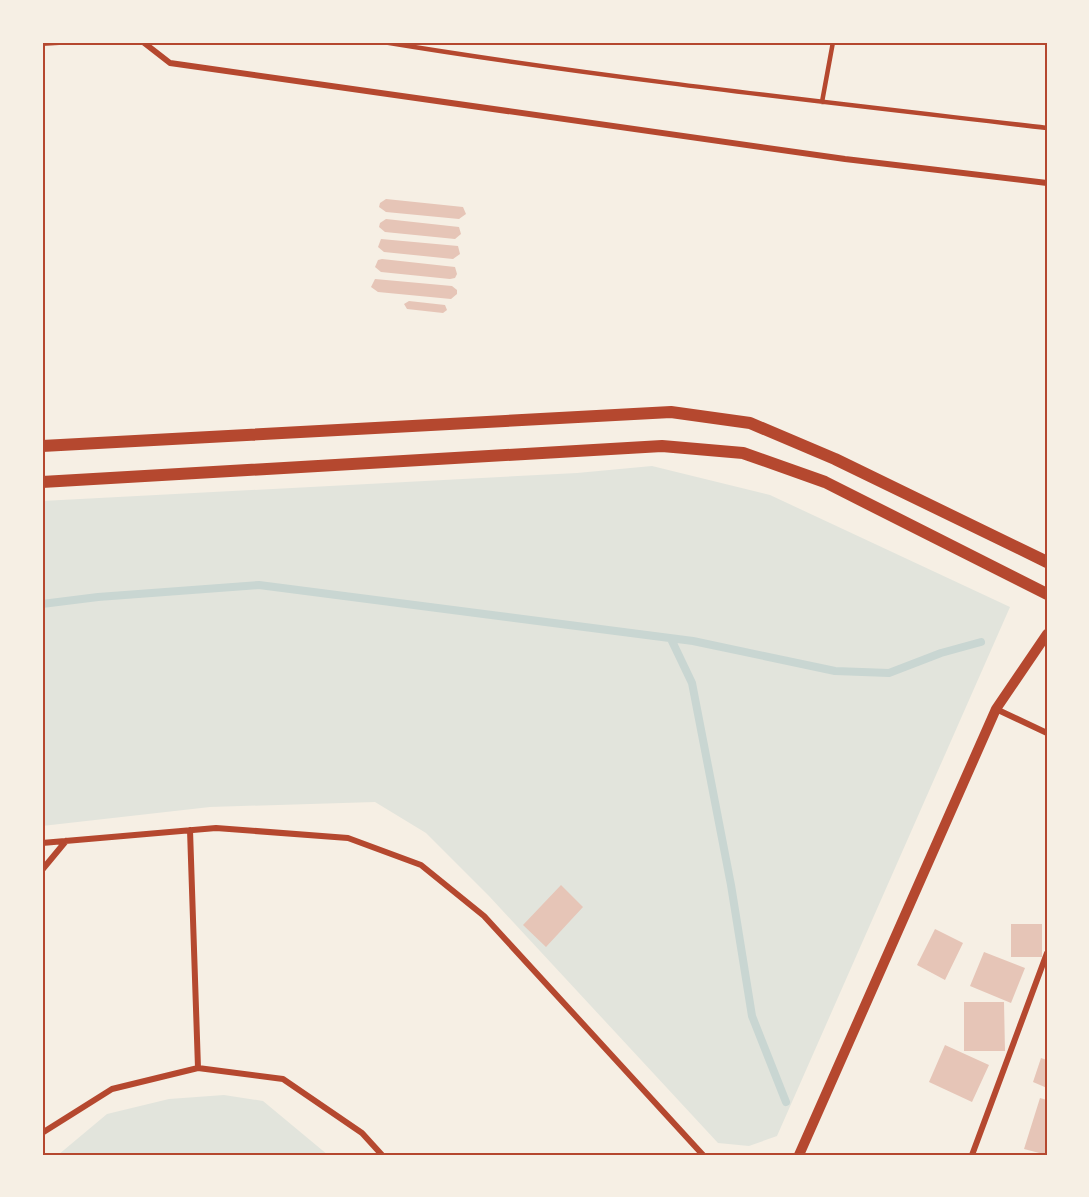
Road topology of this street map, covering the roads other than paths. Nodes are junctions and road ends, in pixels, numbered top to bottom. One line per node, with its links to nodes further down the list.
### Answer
1 (59, 42): 5 (street)
2 (143, 42): 8 (street)
3 (383, 42): 6 (lane)
4 (833, 42): 6 (lane)
5 (42, 43)
6 (822, 102): 7 (lane)
7 (1047, 128)
8 (1047, 183)
9 (42, 446): 11 (main road)
10 (42, 482): 12 (main road)
11 (1047, 562)
12 (1047, 594)
13 (1047, 634): 14 (street)
14 (996, 709): 15 (street); 25 (street)
15 (1047, 733)
16 (190, 830): 17 (street); 21 (street); 24 (street)
17 (66, 841): 18 (street); 19 (street)
18 (42, 843)
19 (42, 870)
20 (1047, 953): 26 (street)
21 (198, 1068): 22 (street); 23 (street)
22 (42, 1132)
23 (382, 1155)
24 (703, 1155)
25 (799, 1155)
26 (972, 1155)

